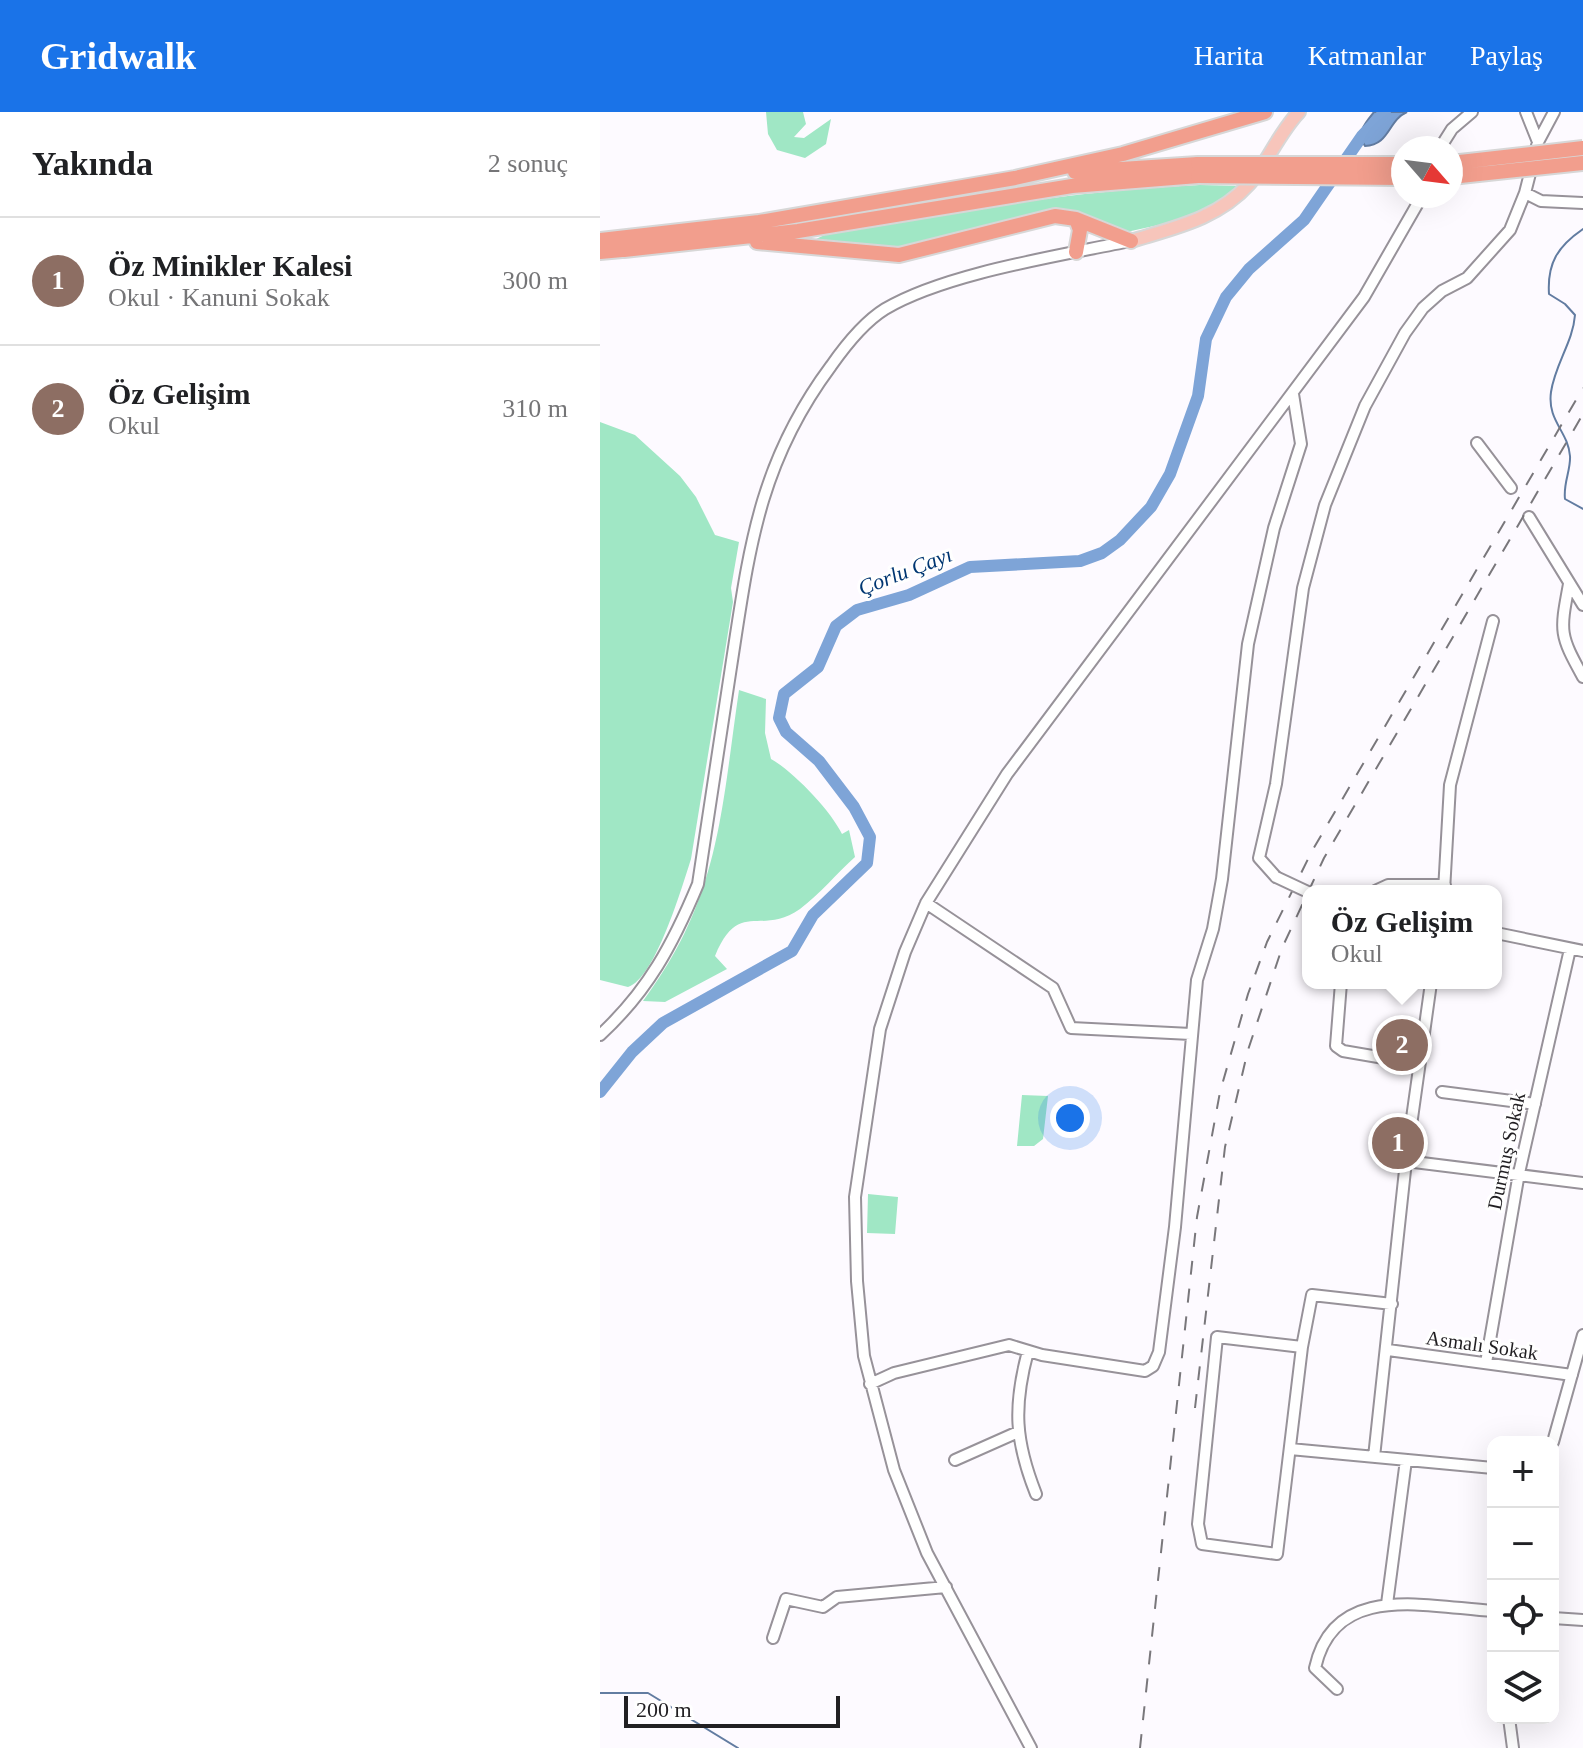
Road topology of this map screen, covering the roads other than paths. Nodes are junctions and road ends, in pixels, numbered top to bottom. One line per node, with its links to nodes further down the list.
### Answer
1 (1265, 112): 14 (highway)
2 (1299, 112): 21 (main road)
3 (1472, 112): 6 (street)
4 (1526, 112): 7 (street)
5 (1554, 112): 7 (street)
6 (1448, 136)
7 (1538, 142): 16 (street)
8 (1583, 148): 9 (highway, bridge)
9 (1463, 162)
10 (1583, 163): 13 (highway, bridge)
11 (1391, 164): 12 (highway, bridge)
12 (1198, 170): 14 (highway); 15 (highway, bridge); 22 (highway)
13 (1463, 177)
14 (1015, 178): 20 (highway)
15 (1391, 178)
16 (1525, 193): 17 (street); 34 (street, bridge)
17 (1583, 203)
18 (1415, 208): 25 (street)
19 (1076, 219): 21 (highway); 22 (highway); 24 (highway)
20 (600, 240)
21 (1131, 241): 24 (street)
22 (624, 250): 23 (highway)
23 (600, 252)
24 (1076, 252): 42 (street)
25 (1293, 394): 35 (street); 41 (street)
26 (1477, 443): 27 (street)
27 (1511, 488)
28 (1529, 517): 29 (street)
29 (1569, 584): 30 (street); 32 (street)
30 (1583, 605)
31 (1493, 621): 33 (street)
32 (1583, 677)
33 (1444, 885)
34 (1302, 889)
35 (926, 903): 41 (street); 56 (street)
36 (1502, 934): 37 (street)
37 (1570, 949): 38 (street); 45 (street, Durmuş Sokak)
38 (1583, 951)
39 (1341, 989): 43 (street)
40 (1430, 989): 43 (street)
41 (1191, 1034): 53 (street)
42 (600, 1035)
43 (1419, 1064): 46 (street)
44 (1442, 1092): 45 (street)
45 (1535, 1104): 47 (street, Durmuş Sokak)
46 (1406, 1161): 47 (street); 49 (street)
47 (1519, 1173): 48 (street); 54 (street, Durmuş Sokak)
48 (1583, 1183)
49 (1392, 1304): 51 (street); 52 (street)
50 (1583, 1335): 55 (street)
51 (1302, 1347): 59 (street); 59 (street)
52 (1388, 1350): 54 (street, Asmalı Sokak); 60 (street)
53 (1028, 1351): 56 (street); 57 (street)
54 (1486, 1363): 55 (street, Asmalı Sokak)
55 (1572, 1375): 58 (street)
56 (870, 1384): 65 (street)
57 (1018, 1432): 61 (street); 64 (street)
58 (1555, 1436)
59 (1290, 1449): 60 (street)
60 (1374, 1457): 62 (street)
61 (955, 1460)
62 (1406, 1460): 63 (street); 66 (street)
63 (1487, 1467)
64 (1036, 1494)
65 (946, 1587): 70 (street); 73 (street)
66 (1387, 1604): 67 (street); 71 (street)
67 (1487, 1611)
68 (1559, 1618): 69 (street)
69 (1583, 1620)
70 (773, 1638)
71 (1337, 1689)
72 (1510, 1724): 74 (street)
73 (1031, 1748)
74 (1513, 1748)

